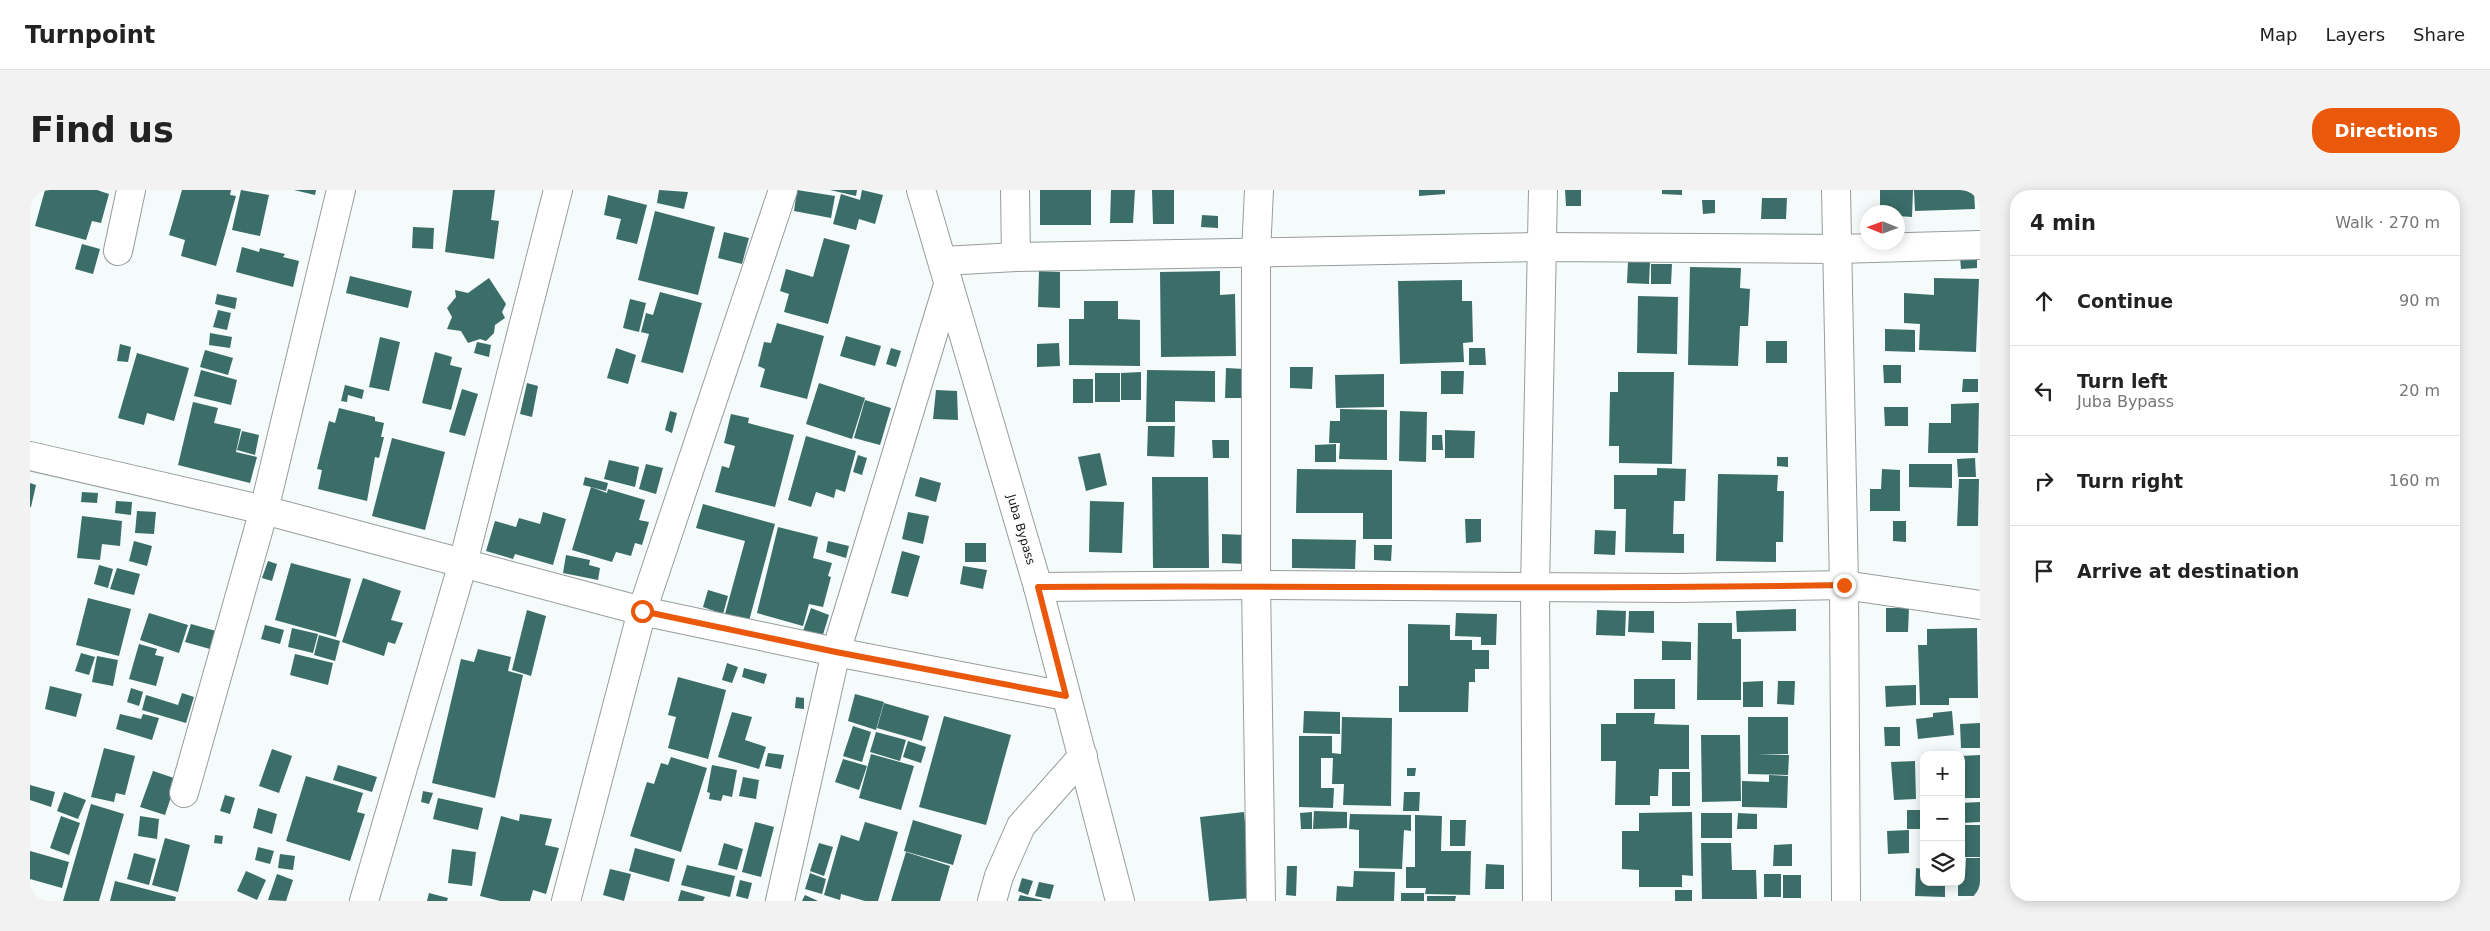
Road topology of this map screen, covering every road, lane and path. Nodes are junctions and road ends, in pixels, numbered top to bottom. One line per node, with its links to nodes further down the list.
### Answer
1 (132, 190): 13 (street)
2 (341, 190): 18 (street)
3 (558, 190): 19 (street)
4 (783, 190): 25 (street)
5 (921, 190): 16 (street, Juba Bypass)
6 (1015, 190): 15 (street)
7 (1259, 190): 14 (street)
8 (1543, 190): 10 (street)
9 (1836, 190): 12 (street)
10 (1543, 246): 12 (street); 14 (street); 23 (street)
11 (1980, 246): 12 (street)
12 (1837, 250): 21 (street)
13 (118, 251)
14 (1256, 252): 15 (street); 20 (street)
15 (1016, 257): 16 (street)
16 (946, 273): 22 (street, Juba Bypass); 26 (street)
17 (30, 456): 18 (street)
18 (264, 510): 19 (street); 29 (street)
19 (463, 563): 25 (street); 30 (street)
20 (1256, 585): 22 (street); 23 (street); 35 (street)
21 (1844, 585): 23 (street); 24 (street); 37 (street)
22 (1038, 587): 27 (street, Juba Bypass)
23 (1535, 588): 36 (street)
24 (1980, 605)
25 (642, 611): 26 (street); 31 (street)
26 (836, 652): 27 (street); 32 (street)
27 (1066, 696): 28 (street, Juba Bypass)
28 (1083, 756): 33 (street); 34 (street, Juba Bypass)
29 (184, 793)
30 (364, 901)
31 (566, 901)
32 (780, 901)
33 (992, 901)
34 (1120, 901)
35 (1261, 901)
36 (1537, 901)
37 (1846, 901)

